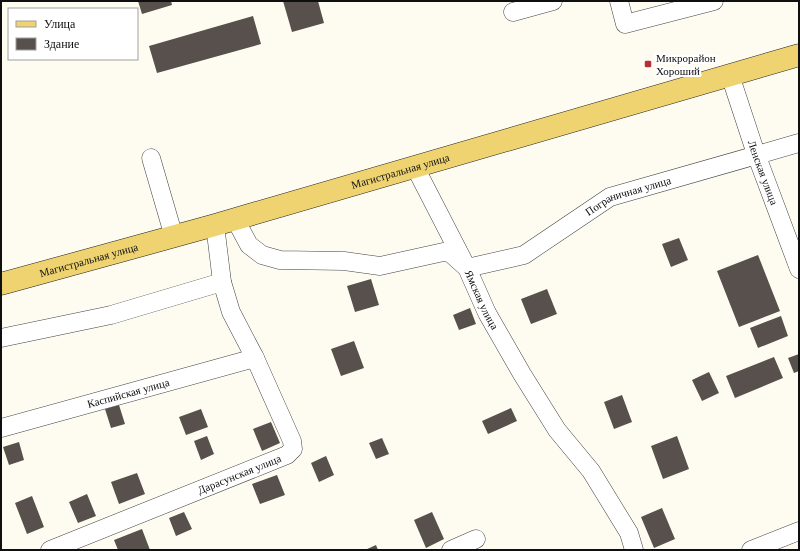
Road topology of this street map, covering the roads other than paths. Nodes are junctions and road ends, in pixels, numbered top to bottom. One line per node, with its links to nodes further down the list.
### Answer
1 (553, 1): 4 (street)
2 (619, 1): 3 (street)
3 (714, 1)
4 (513, 12)
5 (799, 55): 6 (main road, Магистральная улица)
6 (730, 75): 8 (street, Ленская улица); 10 (main road, Магистральная улица)
7 (799, 143): 8 (street, Пограничная улица)
8 (756, 154): 13 (street, Пограничная улица); 14 (street, Ленская улица)
9 (151, 158): 12 (street)
10 (415, 166): 11 (main road, Магистральная улица); 13 (street)
11 (225, 222): 12 (main road, Магистральная улица); 13 (street, Ямская улица); 15 (street, Дарасунская улица)
12 (174, 237): 16 (main road, Магистральная улица)
13 (467, 268): 24 (street, Ямская улица)
14 (799, 269)
15 (222, 282): 17 (street); 18 (street, Дарасунская улица)
16 (1, 284)
17 (1, 338)
18 (255, 358): 19 (street, Каспийская улица); 22 (street, Дарасунская улица)
19 (1, 428)
20 (799, 531): 25 (street)
21 (476, 540): 23 (street)
22 (50, 550)
23 (451, 550)
24 (634, 550)
25 (751, 550)

